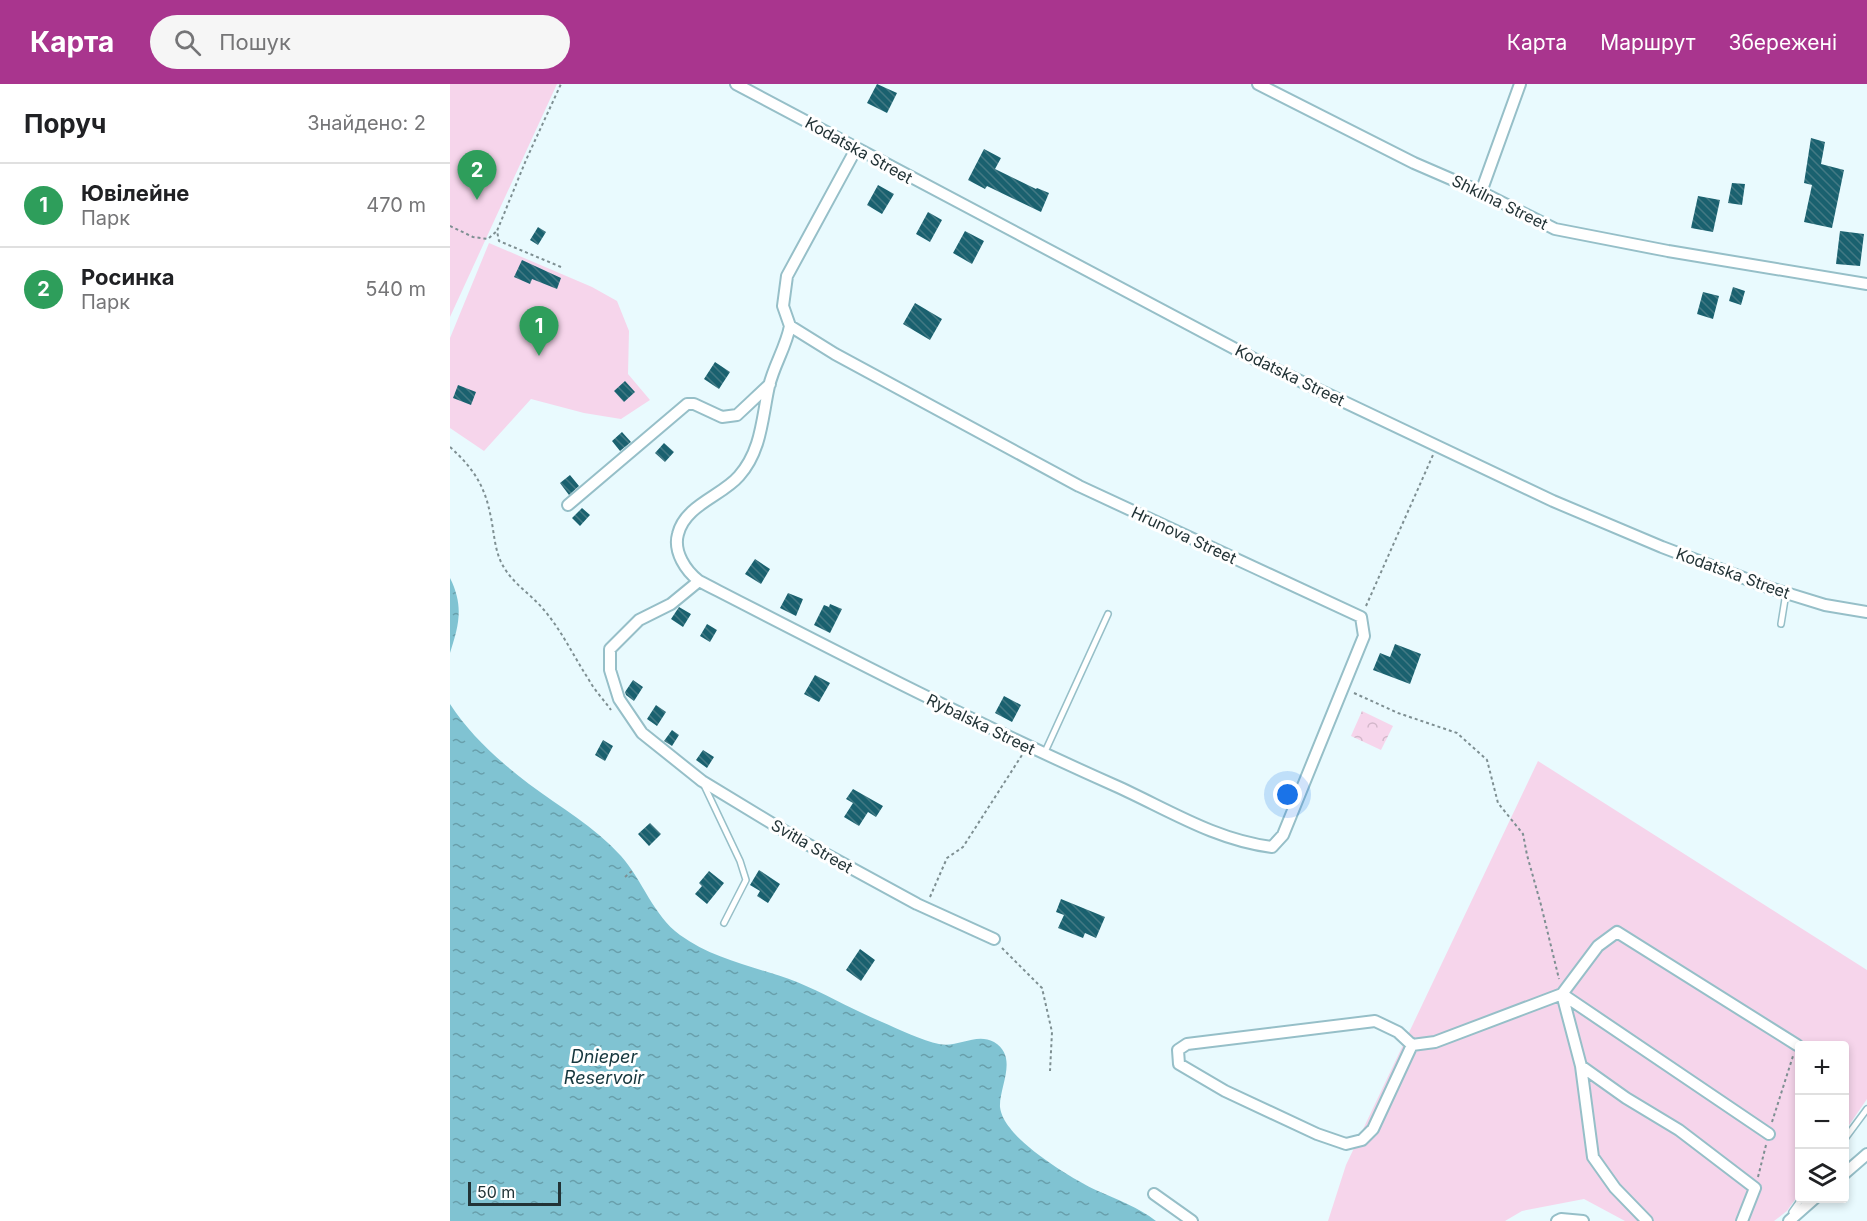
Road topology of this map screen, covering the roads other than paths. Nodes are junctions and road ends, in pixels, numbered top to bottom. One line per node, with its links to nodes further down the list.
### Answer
1 (736, 84): 4 (street, Kodatska Street)
2 (1258, 84): 5 (street, Shkilna Street)
3 (1520, 84): 5 (street)
4 (856, 149): 7 (street); 11 (street, Kodatska Street)
5 (1481, 192): 6 (street, Shkilna Street)
6 (1867, 284)
7 (790, 326): 8 (street); 17 (street, Hrunova Street)
8 (770, 384): 9 (street); 10 (street, Rybalska Street)
9 (568, 505)
10 (699, 581): 15 (street, Rybalska Street); 16 (street, Svitla Street)
11 (1786, 593): 12 (street, Kodatska Street); 14 (lane)
12 (1867, 612)
13 (1108, 614): 15 (lane)
14 (1781, 624)
15 (1044, 755): 17 (street, Rybalska Street)
16 (702, 781): 18 (lane); 19 (street, Svitla Street)
17 (1272, 847)
18 (724, 923)
19 (994, 939)
20 (1562, 993): 21 (street); 22 (street); 23 (street); 25 (street)
21 (1795, 1044)
22 (1412, 1045): 22 (street)
23 (1581, 1066): 35 (street); 36 (street)
24 (1867, 1109): 26 (lane)
25 (1769, 1134)
26 (1849, 1134)
27 (1867, 1154): 28 (street)
28 (1849, 1170)
29 (1155, 1194): 32 (street)
30 (1799, 1203): 37 (lane)
31 (1809, 1203): 37 (street)
32 (1192, 1221)
33 (1557, 1221): 34 (street)
34 (1582, 1221)
35 (1647, 1221)
36 (1742, 1221)
37 (1788, 1221)

